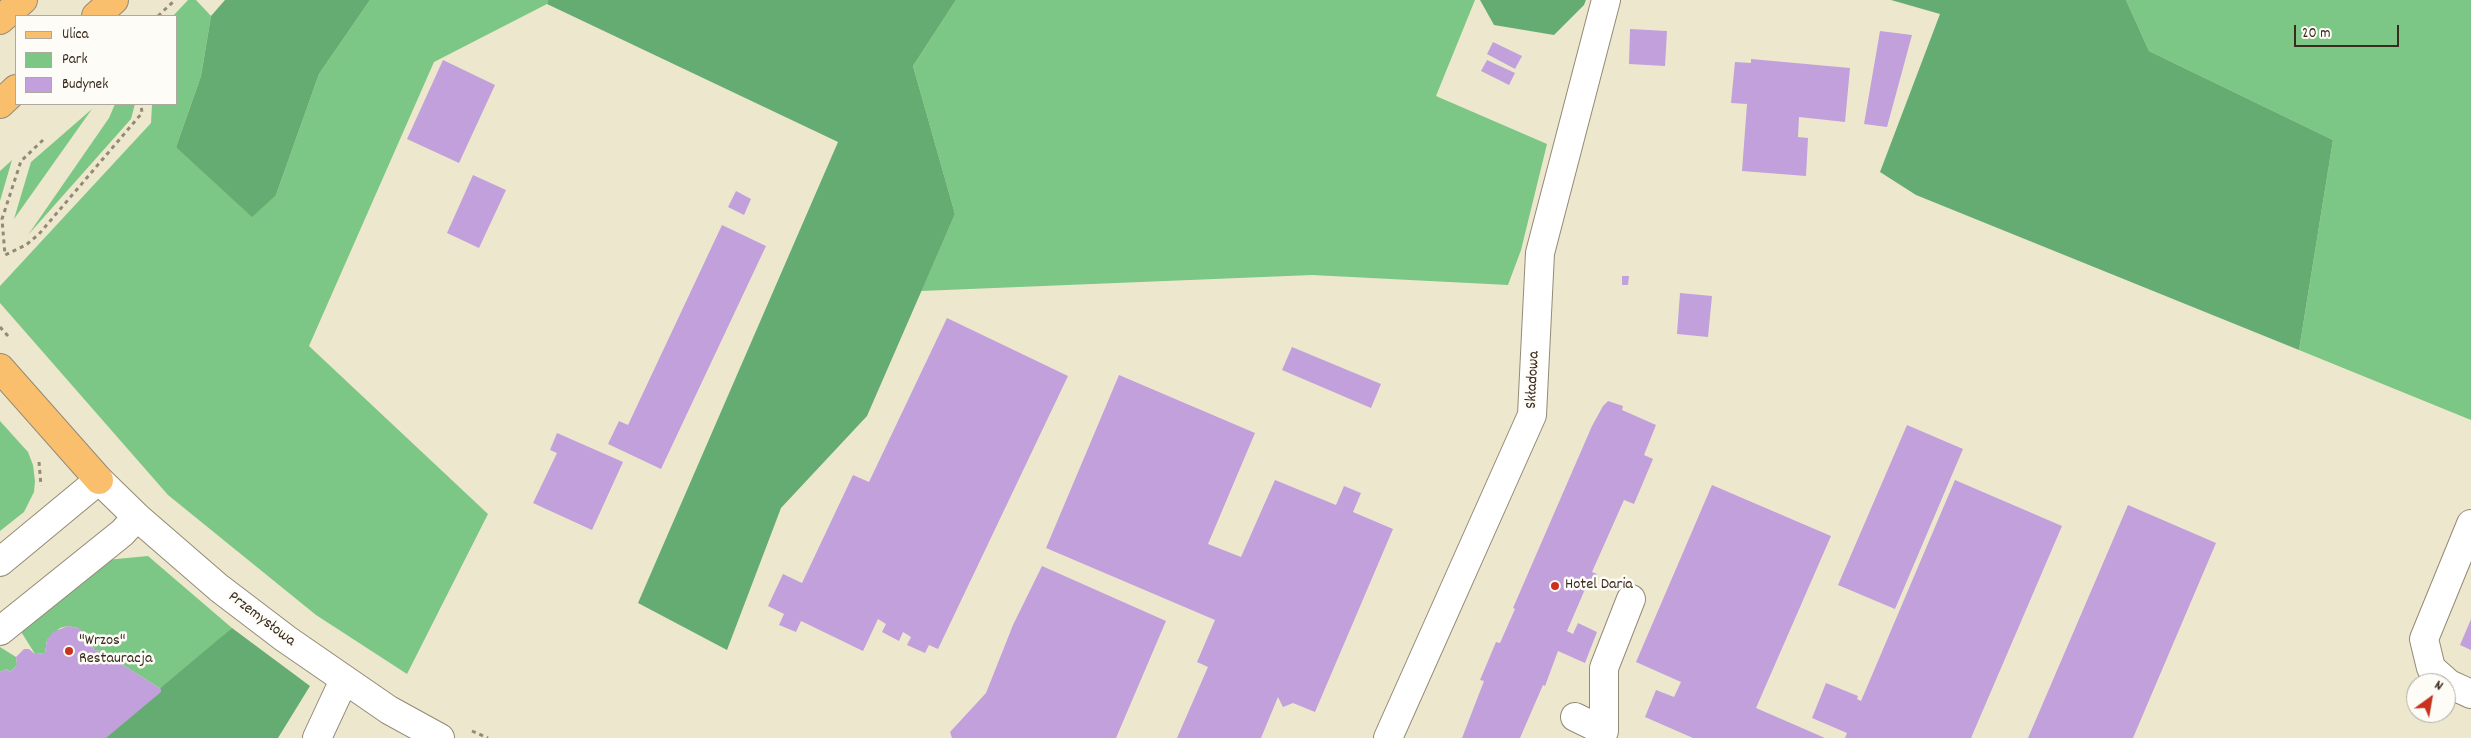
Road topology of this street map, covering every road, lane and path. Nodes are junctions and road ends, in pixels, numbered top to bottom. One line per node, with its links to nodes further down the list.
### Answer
1 (23, 0): 7 (main road)
2 (114, 0): 5 (main road)
3 (175, 0): 6 (path)
4 (1606, 0): 27 (street, Składowa)
5 (97, 15)
6 (159, 15)
7 (0, 20)
8 (15, 91): 9 (main road)
9 (0, 104)
10 (141, 105): 11 (path)
11 (43, 140)
12 (0, 368): 14 (main road)
13 (38, 459): 15 (path)
14 (99, 480): 16 (street, Przemysłowa); 18 (street)
15 (38, 495)
16 (136, 516): 20 (street); 21 (street, Przemysłowa)
17 (2471, 524): 22 (street)
18 (0, 562)
19 (1631, 599): 24 (street)
20 (0, 631)
21 (344, 680): 25 (street); 26 (street, Przemysłowa)
22 (2471, 694)
23 (1575, 717): 24 (street)
24 (1602, 734)
25 (317, 738)
26 (440, 738)
27 (1388, 738)

